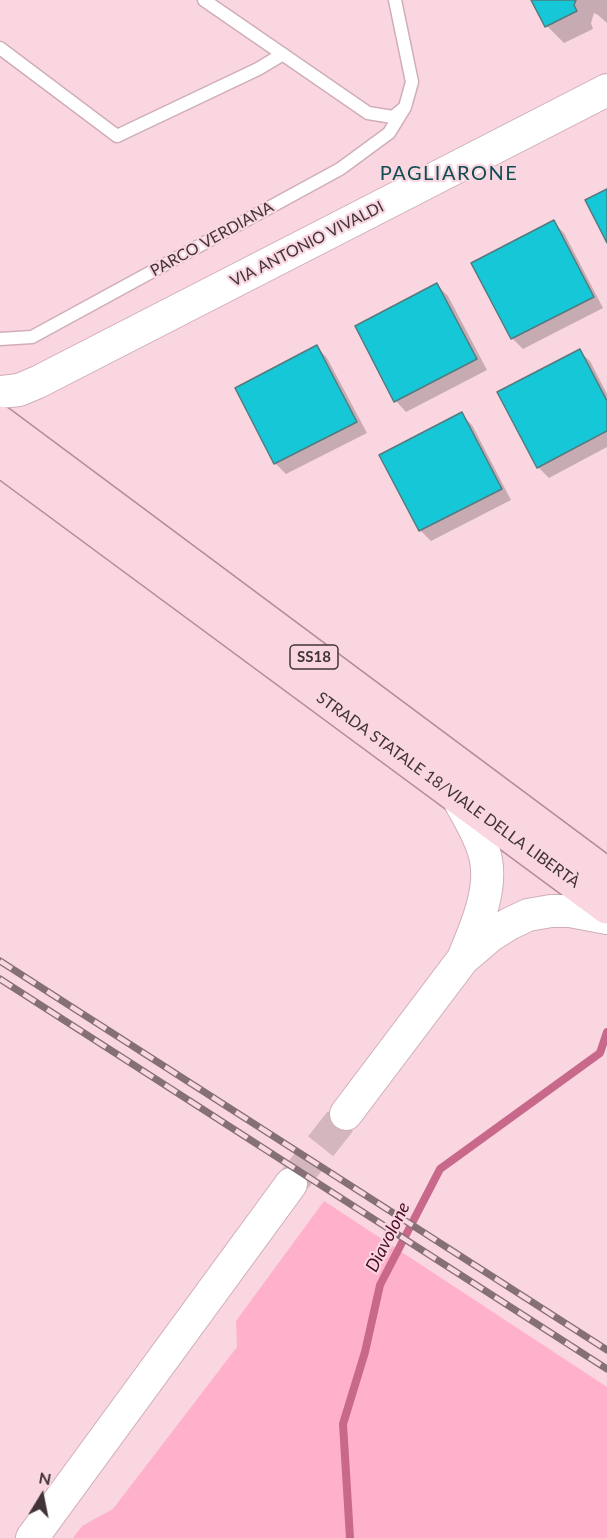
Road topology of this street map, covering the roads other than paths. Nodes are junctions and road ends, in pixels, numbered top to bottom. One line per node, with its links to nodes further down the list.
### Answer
1 (204, 0): 4 (lane)
2 (395, 0): 6 (lane, PARCO VERDIANA)
3 (0, 48): 4 (lane)
4 (283, 54): 6 (lane)
5 (607, 90): 8 (street, VIA ANTONIO VIVALDI)
6 (405, 107): 7 (lane, PARCO VERDIANA)
7 (0, 339)
8 (38, 382): 9 (street, VIA ANTONIO VIVALDI); 10 (street)
9 (0, 392)
10 (7, 440): 11 (main road, STRADA STATALE 18/VIALE DELLA LIBERTÀ / SS18); 12 (main road, STRADA STATALE 18/VIALE DELLA LIBERTÀ / SS18)
11 (457, 796): 13 (main road, STRADA STATALE 18/VIALE DELLA LIBERTÀ / SS18); 15 (street)
12 (607, 875)
13 (607, 907)
14 (607, 918): 15 (street)
15 (463, 959): 16 (street)
16 (346, 1114)
17 (291, 1184): 18 (street)
18 (32, 1538)

